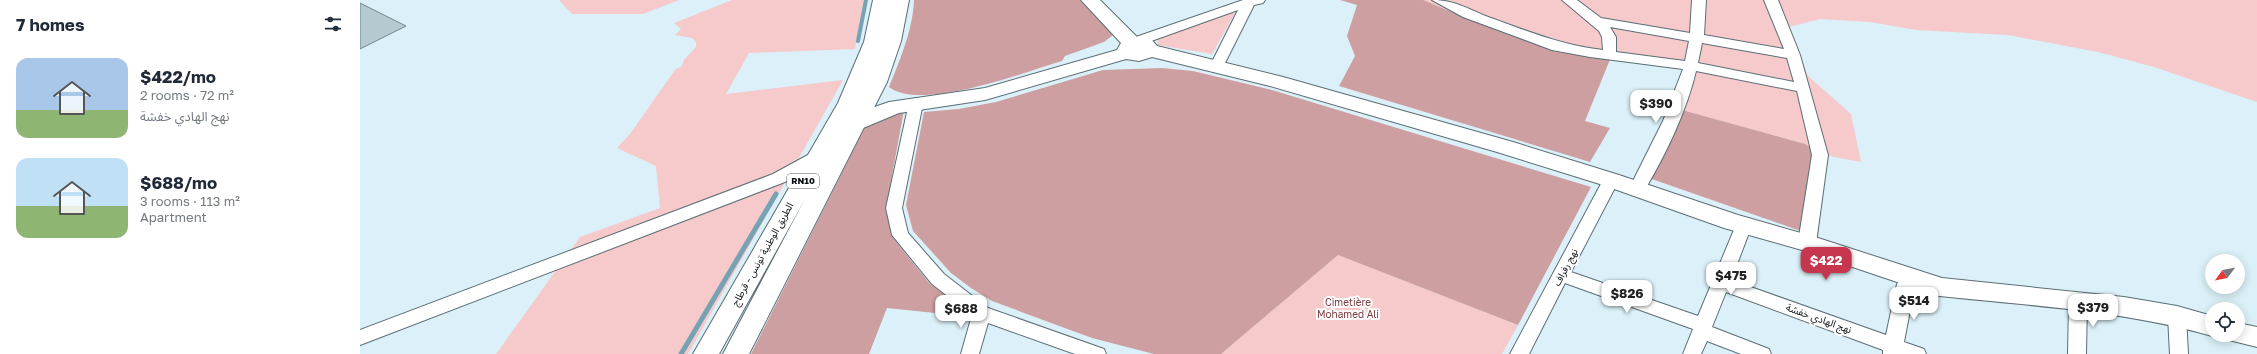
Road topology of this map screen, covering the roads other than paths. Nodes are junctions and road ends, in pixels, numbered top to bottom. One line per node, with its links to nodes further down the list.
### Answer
1 (882, 0): 20 (main road, الطريق الوطنية تونس - قرطاج / RN10)
2 (900, 0): 16 (main road, RN10)
3 (1090, 0): 11 (main road)
4 (1439, 0): 12 (street)
5 (1569, 0): 9 (street)
6 (1699, 0): 10 (street)
7 (1770, 0): 13 (street)
8 (1253, 1): 11 (street); 14 (street)
9 (1596, 21): 10 (street); 12 (street)
10 (1697, 40): 13 (street); 15 (street)
11 (1135, 47): 14 (main road); 18 (main road)
12 (1609, 54): 15 (street)
13 (1793, 56): 17 (street)
14 (1217, 66): 21 (main road)
15 (1691, 66): 17 (street); 22 (street)
16 (877, 82): 18 (main road); 19 (main road, RN10)
17 (1803, 88): 24 (street)
18 (910, 103): 19 (main road); 30 (street)
19 (856, 124): 39 (main road, RN10)
20 (817, 155): 36 (street); 38 (main road, الطريق الوطنية تونس - قرطاج / RN10)
21 (1611, 180): 22 (main road); 25 (street, نهج رفراف)
22 (1637, 189): 23 (main road)
23 (1739, 225): 24 (main road); 26 (street); 27 (main road)
24 (1808, 243): 28 (main road)
25 (1561, 274): 33 (street); 42 (street, نهج رفراف)
26 (1720, 283): 33 (street); 37 (street, نهج الهادي خفشة)
27 (1906, 284): 28 (main road); 37 (street)
28 (1935, 285): 29 (main road)
29 (2078, 302): 31 (main road); 46 (street)
30 (982, 313): 40 (street); 41 (street)
31 (2177, 316): 32 (main road); 47 (street)
32 (2205, 324)
33 (1702, 328): 43 (street); 44 (street)
34 (2245, 334): 35 (main road)
35 (2257, 337)
36 (360, 338)
37 (1893, 350): 45 (street, نهج الهادي خفشة)
38 (706, 354)
39 (736, 354)
40 (970, 354)
41 (1097, 354)
42 (1519, 354)
43 (1692, 354)
44 (1762, 354)
45 (1917, 354)
46 (2077, 354)
47 (2179, 354)

